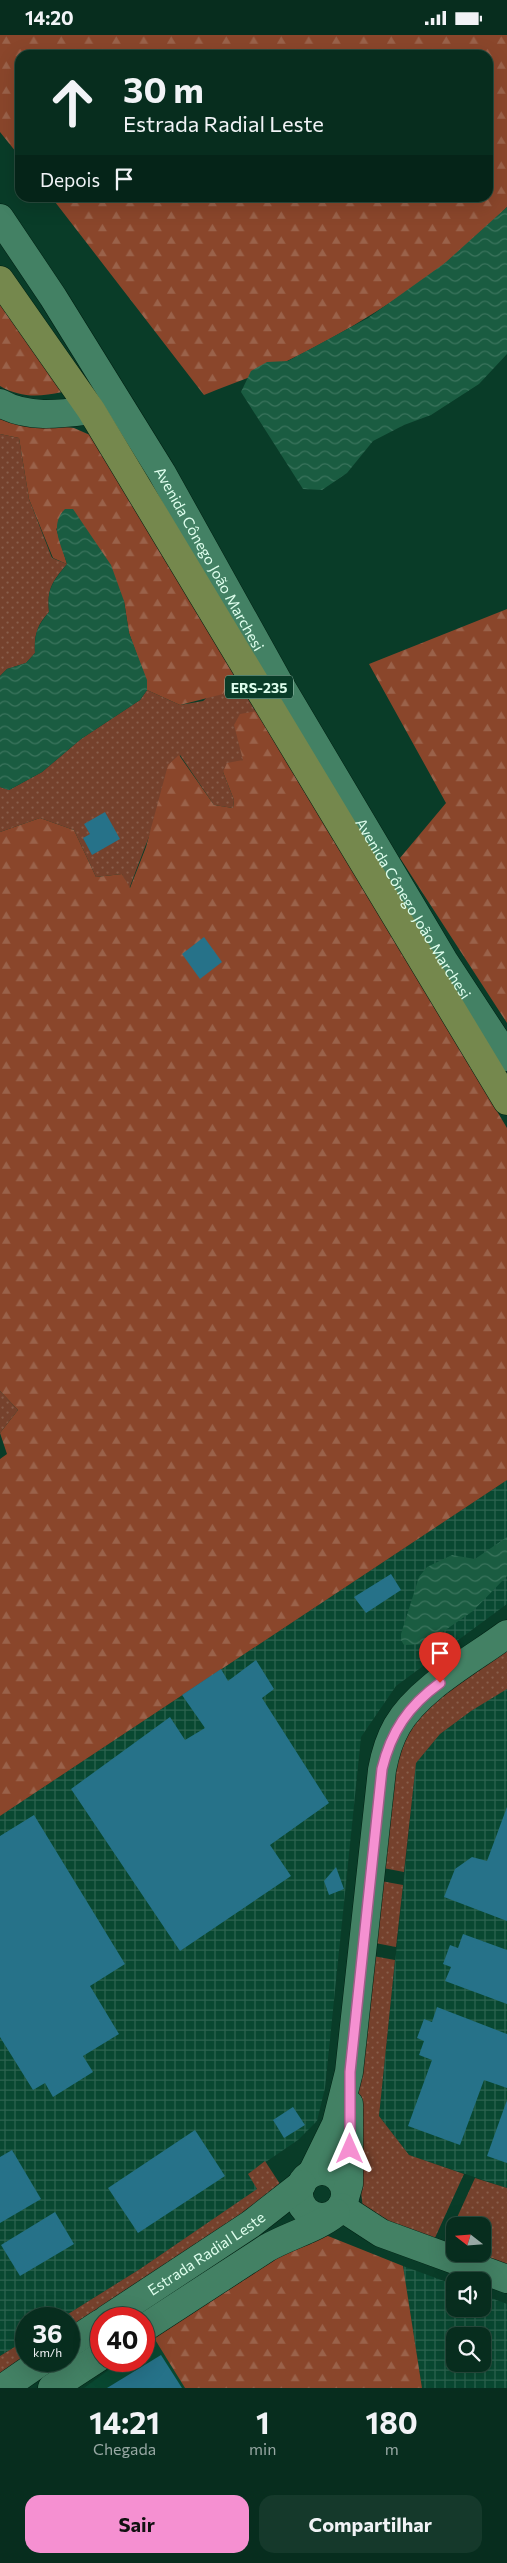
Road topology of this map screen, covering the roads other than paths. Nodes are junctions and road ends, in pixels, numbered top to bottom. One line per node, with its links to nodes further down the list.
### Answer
1 (0, 218): 5 (street, Avenida Cônego João Marchesi)
2 (0, 280): 4 (main road, ERS-235)
3 (0, 403): 4 (street)
4 (91, 410): 6 (main road, ERS-235)
5 (507, 1057)
6 (507, 1101)
7 (507, 1634): 8 (street, Estrada Radial Leste)
8 (350, 2072): 9 (street, Estrada Radial Leste); 10 (street)
9 (307, 2179): 10 (street); 10 (street); 12 (street, Estrada Radial Leste)
10 (340, 2207): 11 (street); 13 (street, Estrada Radial Leste)
11 (507, 2279)
12 (125, 2307)
13 (155, 2321)
14 (90, 2363): 17 (street)
15 (26, 2372): 16 (street)
16 (3, 2388)
17 (52, 2388)

